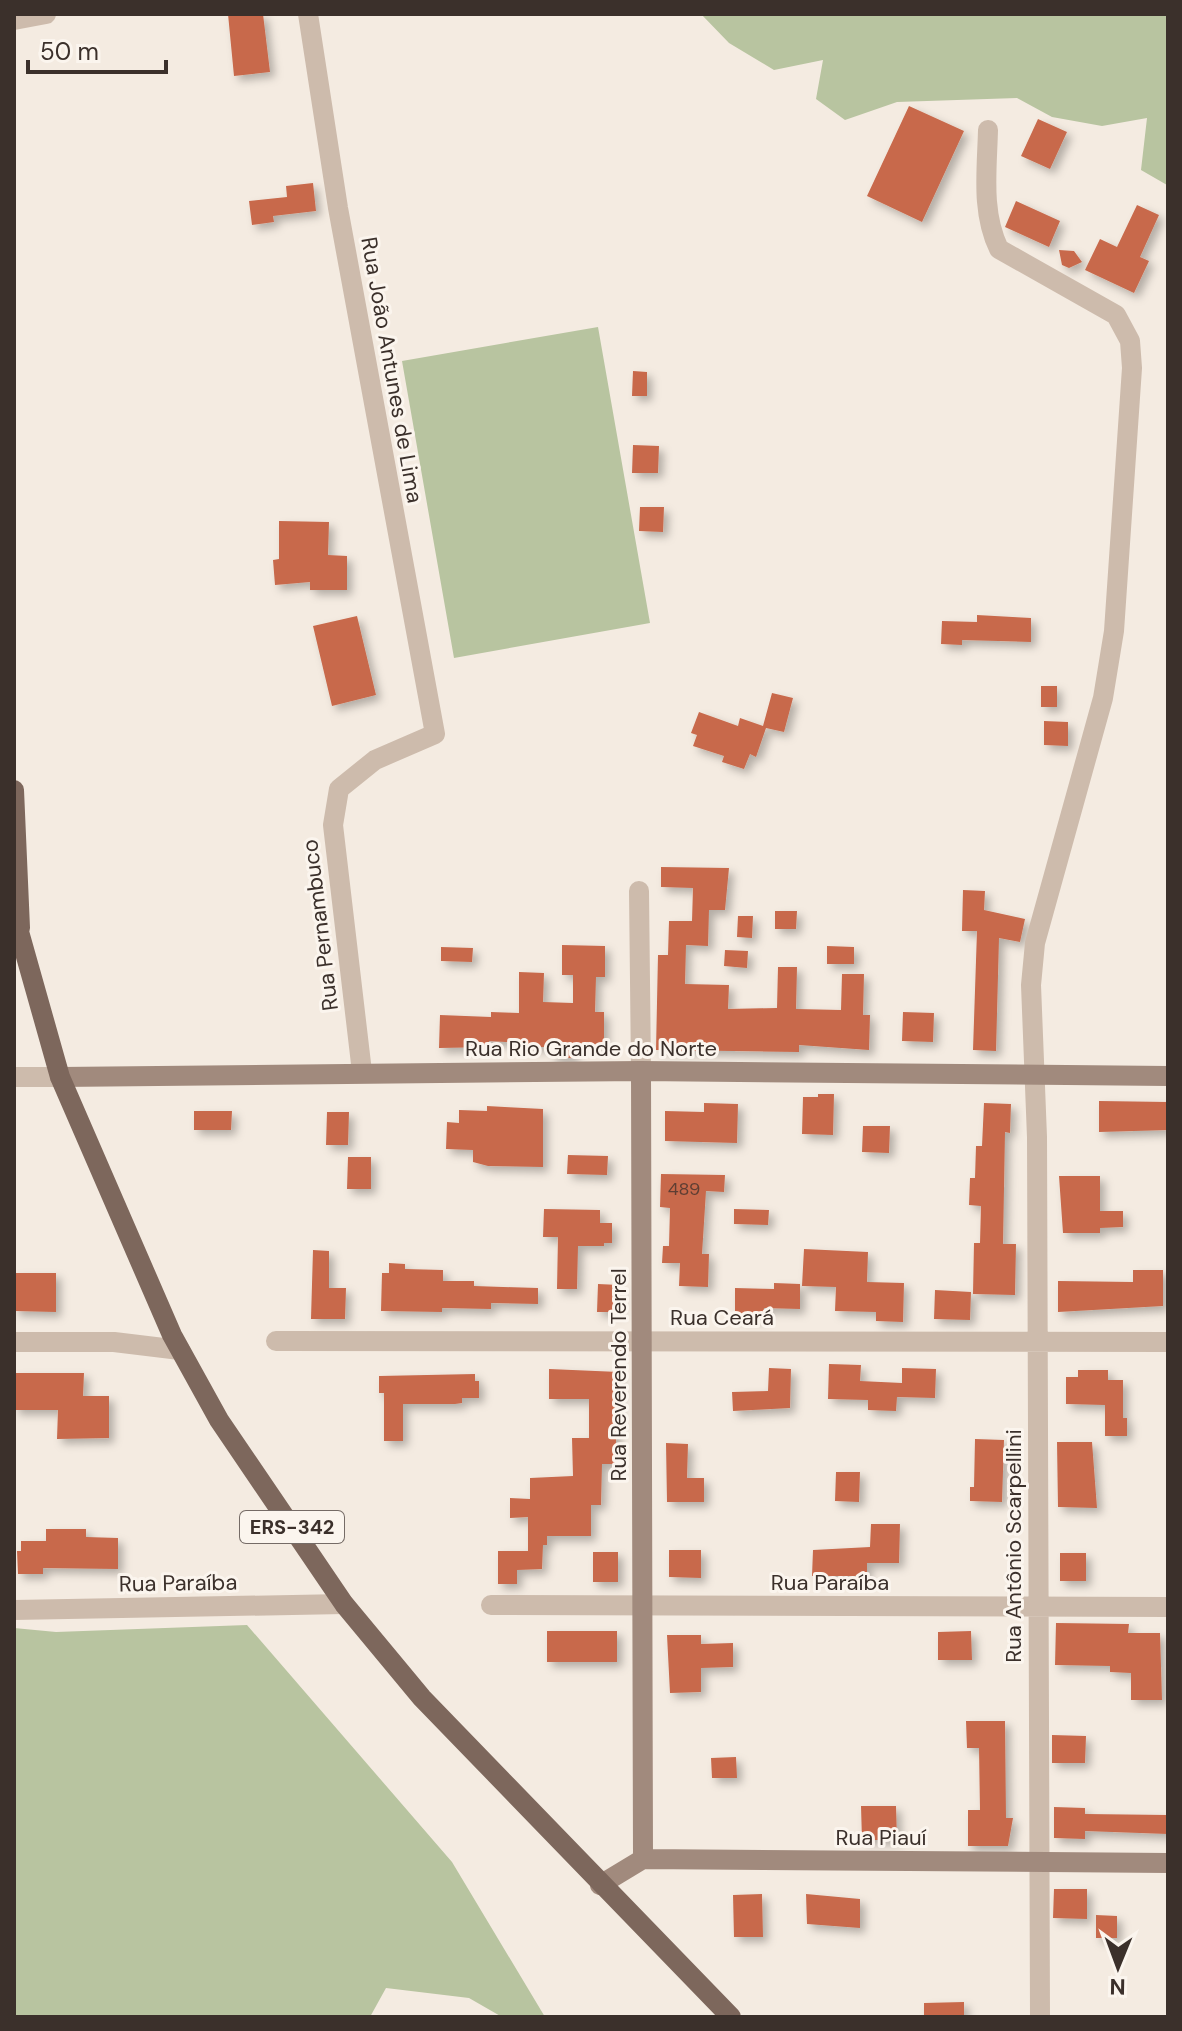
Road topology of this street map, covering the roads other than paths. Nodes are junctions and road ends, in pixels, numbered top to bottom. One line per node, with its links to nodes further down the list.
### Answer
1 (46, 14): 3 (street)
2 (308, 14): 5 (street, Rua João Antunes de Lima)
3 (14, 20)
4 (988, 130): 11 (street, Rua Antônio Scarpellini)
5 (435, 734): 10 (street, Rua Pernambuco)
6 (14, 790): 8 (main road, ERS-342)
7 (639, 891): 9 (street, Rua Reverendo Terrel)
8 (17, 923): 14 (main road, ERS-342)
9 (641, 1071): 10 (street, Rua Rio Grande do Norte); 11 (street, Rua Rio Grande do Norte); 16 (street, Rua Reverendo Terrel)
10 (362, 1072): 14 (street, Rua Rio Grande do Norte)
11 (1034, 1075): 12 (street, Rua Rio Grande do Norte); 17 (street, Rua Antônio Scarpellini)
12 (1168, 1076)
13 (14, 1077): 14 (street, Rua Rio Grande do Norte)
14 (60, 1077): 20 (main road, ERS-342)
15 (276, 1341): 16 (street, Rua Ceará)
16 (642, 1341): 17 (street, Rua Ceará); 23 (street, Rua Reverendo Terrel)
17 (1036, 1341): 19 (street, Rua Ceará); 24 (street, Rua Antônio Scarpellini)
18 (14, 1342): 20 (street)
19 (1168, 1342)
20 (180, 1350): 21 (main road, ERS-342)
21 (344, 1604): 26 (street, Rua Paraíba); 30 (main road, ERS-342)
22 (491, 1605): 23 (street, Rua Paraíba)
23 (642, 1605): 24 (street, Rua Paraíba); 27 (street, Rua Reverendo Terrel)
24 (1037, 1607): 25 (street, Rua Paraíba); 28 (street, Rua Antônio Scarpellini)
25 (1168, 1607)
26 (14, 1610)
27 (643, 1859): 28 (street, Rua Piauí); 30 (street)
28 (1038, 1862): 29 (street, Rua Piauí); 32 (street, Rua Antônio Scarpellini)
29 (1168, 1863)
30 (600, 1885): 31 (main road, ERS-342)
31 (731, 2017)
32 (1040, 2017)

